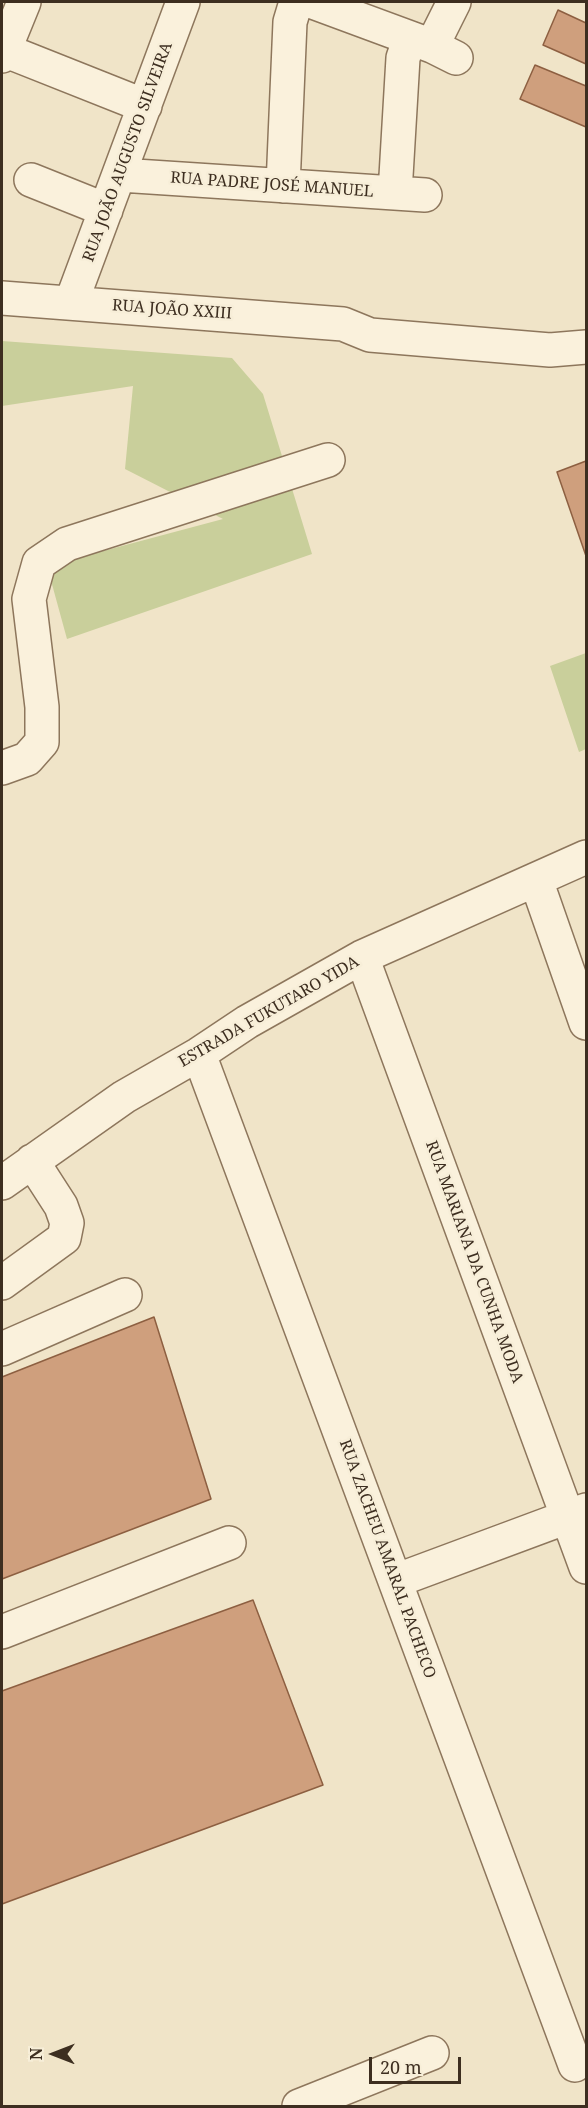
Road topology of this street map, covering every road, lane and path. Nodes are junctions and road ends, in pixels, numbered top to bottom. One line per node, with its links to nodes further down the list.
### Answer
1 (24, 2): 7 (street)
2 (183, 2): 8 (street, RUA JOÃO AUGUSTO SILVEIRA)
3 (296, 2): 11 (street)
4 (454, 2): 6 (street)
5 (329, 4): 6 (street)
6 (433, 47): 11 (street, RUA PADRE JOSÉ MANUEL)
7 (3, 53): 8 (street)
8 (145, 106): 9 (street, RUA JOÃO AUGUSTO SILVEIRA)
9 (120, 175): 11 (street, RUA PADRE JOSÉ MANUEL); 12 (street, RUA JOÃO AUGUSTO SILVEIRA)
10 (31, 180): 12 (street)
11 (283, 186)
12 (106, 210): 14 (street, RUA JOÃO AUGUSTO SILVEIRA)
13 (2, 298): 14 (street, RUA JOÃO XXIII)
14 (71, 303): 15 (street, RUA JOÃO XXIII)
15 (343, 324): 16 (street, RUA JOÃO XXIII); 17 (street, RUA JOÃO XXIII)
16 (586, 339)
17 (586, 347)
18 (328, 460): 19 (street)
19 (2, 768)
20 (586, 857): 21 (street, ESTRADA FUKUTARO YIDA)
21 (536, 880): 22 (street, ESTRADA FUKUTARO YIDA); 23 (street)
22 (362, 957): 24 (street, ESTRADA FUKUTARO YIDA); 30 (street, RUA MARIANA DA CUNHA MODA)
23 (586, 1023)
24 (199, 1054): 25 (street, ESTRADA FUKUTARO YIDA); 33 (street, RUA ZACHEU AMARAL PACHECO)
25 (32, 1161): 26 (street, ESTRADA FUKUTARO YIDA); 27 (street)
26 (2, 1181)
27 (2, 1283)
28 (125, 1295): 29 (street)
29 (2, 1349)
30 (577, 1514): 32 (street, RUA MARIANA DA CUNHA MODA); 33 (street)
31 (229, 1543): 34 (street)
32 (586, 1567)
33 (395, 1581): 36 (street, RUA ZACHEU AMARAL PACHECO)
34 (2, 1632)
35 (432, 2054): 37 (street)
36 (575, 2065)
37 (299, 2106)

